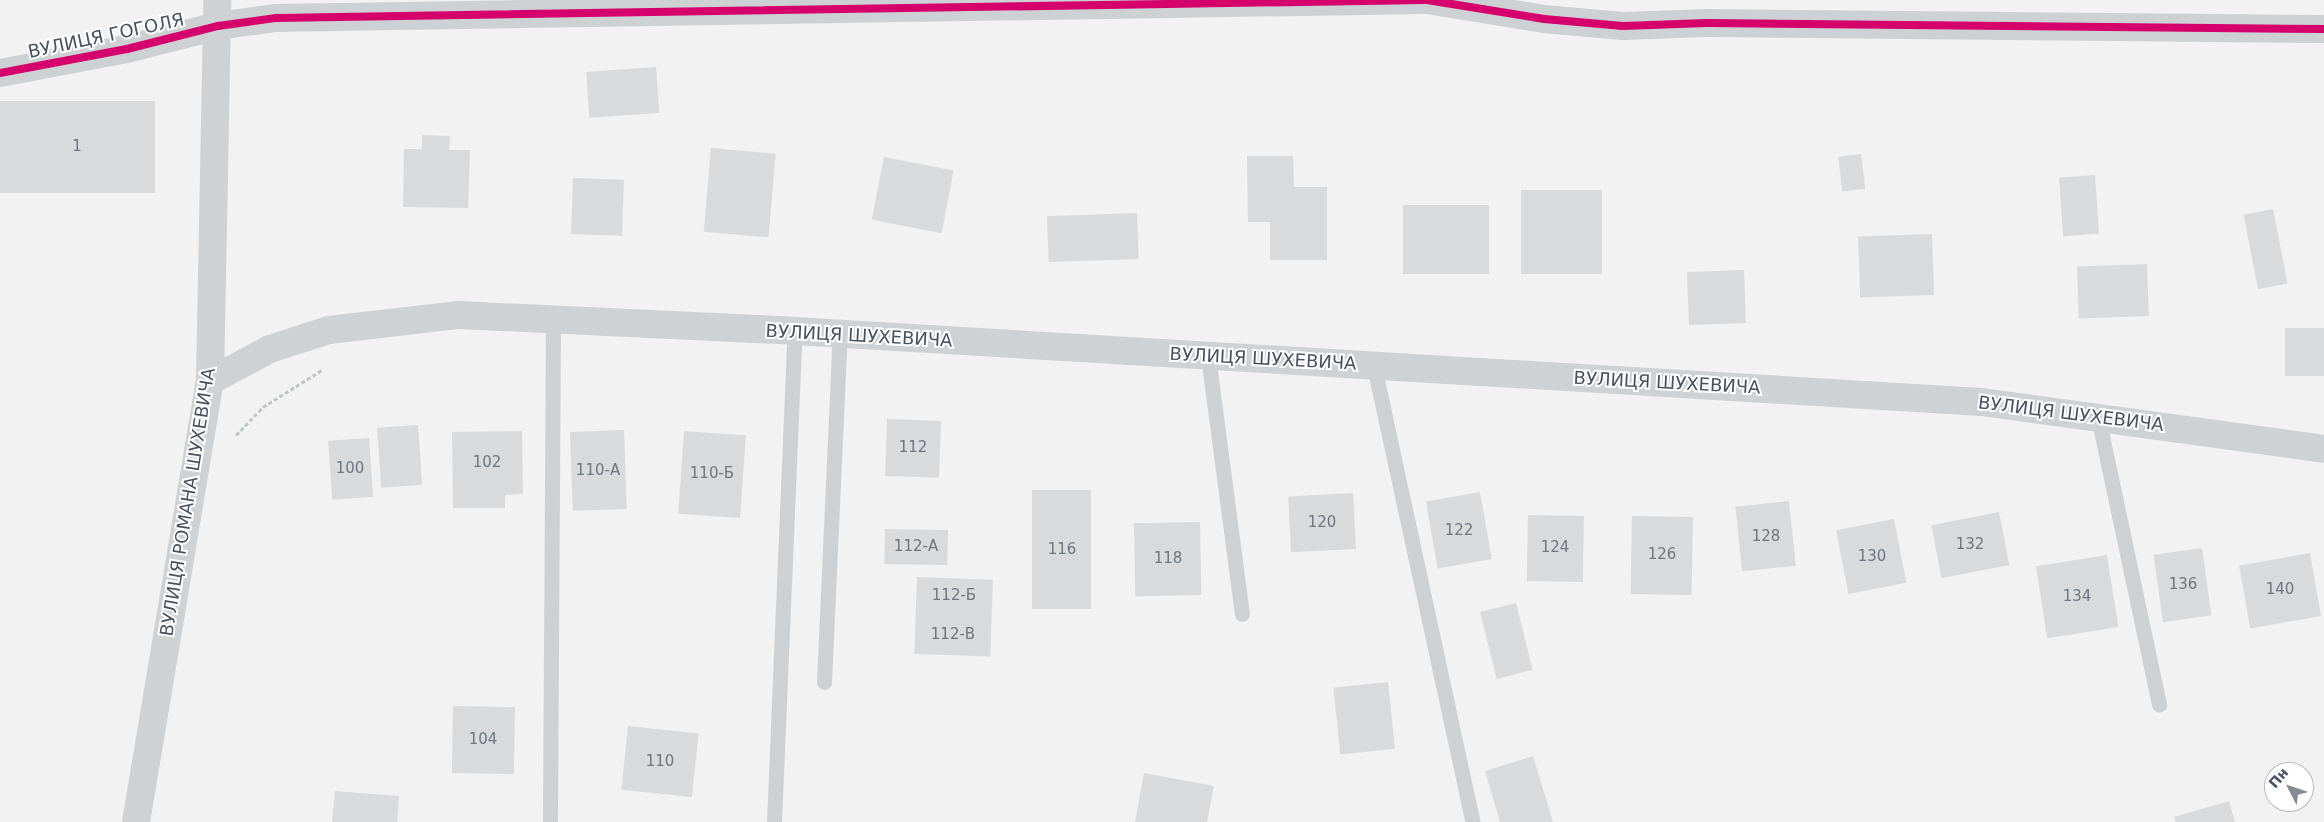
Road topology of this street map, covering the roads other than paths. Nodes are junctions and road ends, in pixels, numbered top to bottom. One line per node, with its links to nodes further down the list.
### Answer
1 (1173, 2): 2 (street, ВУЛИЦЯ ГОГОЛЯ); 4 (street, ВУЛИЦЯ ГОГОЛЯ)
2 (716, 5): 3 (street, ВУЛИЦЯ ГОГОЛЯ)
3 (217, 13): 5 (street, ВУЛИЦЯ ГОГОЛЯ); 11 (street, ВУЛИЦЯ РОМАНА ШУХЕВИЧА)
4 (2324, 29)
5 (0, 73)
6 (553, 320): 7 (street, ВУЛИЦЯ ШУХЕВИЧА); 11 (street, ВУЛИЦЯ ШУХЕВИЧА); 18 (lane)
7 (795, 331): 8 (street, ВУЛИЦЯ ШУХЕВИЧА); 19 (lane)
8 (840, 334): 9 (street, ВУЛИЦЯ ШУХЕВИЧА); 15 (lane)
9 (1208, 356): 10 (street, ВУЛИЦЯ ШУХЕВИЧА); 14 (lane)
10 (1374, 366): 12 (street, ВУЛИЦЯ ШУХЕВИЧА); 20 (lane)
11 (210, 381): 17 (street, ВУЛИЦЯ РОМАНА ШУХЕВИЧА)
12 (2098, 417): 13 (street, ВУЛИЦЯ ШУХЕВИЧА); 16 (lane)
13 (2324, 449)
14 (1242, 614)
15 (824, 682)
16 (2158, 705)
17 (136, 822)
18 (550, 822)
19 (774, 822)
20 (1473, 822)

